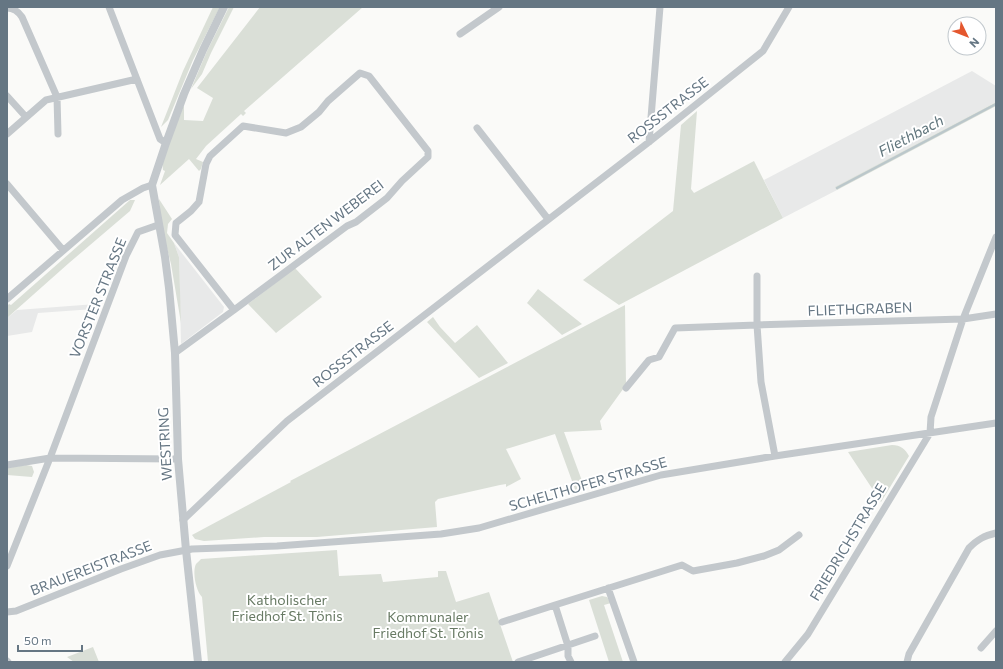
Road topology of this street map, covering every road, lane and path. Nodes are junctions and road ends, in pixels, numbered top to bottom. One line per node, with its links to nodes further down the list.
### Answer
1 (109, 7): 8 (street)
2 (224, 7): 16 (street)
3 (499, 7): 7 (street)
4 (660, 7): 15 (street)
5 (789, 7): 15 (street, ROSSSTRASSE)
6 (7, 8): 10 (street)
7 (460, 34)
8 (137, 79): 10 (street); 16 (street)
9 (7, 96): 11 (street)
10 (57, 97): 11 (street); 14 (street)
11 (26, 117): 13 (street)
12 (477, 128): 19 (street)
13 (7, 134)
14 (58, 134)
15 (649, 142): 19 (street, ROSSSTRASSE)
16 (166, 143): 18 (street)
17 (7, 184): 22 (street)
18 (152, 185): 20 (street); 22 (street)
19 (548, 219): 37 (street, ROSSSTRASSE)
20 (158, 225): 29 (street, WESTRING); 34 (street, VORSTER STRASSE)
21 (996, 238): 27 (street)
22 (63, 250): 24 (street)
23 (757, 276): 28 (street)
24 (7, 299)
25 (234, 310): 25 (street, ZUR ALTEN WEBEREI); 29 (street, ZUR ALTEN WEBEREI)
26 (996, 314): 27 (street, FLIETHGRABEN)
27 (963, 319): 28 (street, FLIETHGRABEN); 32 (street)
28 (757, 325): 30 (street, FLIETHGRABEN); 33 (street)
29 (175, 353): 35 (street, WESTRING)
30 (626, 388)
31 (996, 423): 32 (street, SCHELTHOFER STRASSE)
32 (930, 433): 33 (street, SCHELTHOFER STRASSE); 54 (street, FRIEDRICHSTRASSE)
33 (775, 456): 40 (street, SCHELTHOFER STRASSE)
34 (50, 458): 35 (street); 36 (street); 41 (street, VORSTER STRASSE)
35 (178, 459): 37 (street, WESTRING)
36 (7, 465)
37 (183, 520): 40 (street, WESTRING)
38 (996, 533): 55 (street)
39 (799, 535): 42 (street)
40 (186, 550): 44 (street, BRAUEREISTRASSE); 50 (street, WESTRING)
41 (7, 566)
42 (608, 588): 43 (street); 53 (street)
43 (555, 605): 45 (street); 48 (street)
44 (7, 612)
45 (502, 622)
46 (996, 631): 49 (street)
47 (595, 636): 48 (street)
48 (568, 646): 51 (street); 52 (street)
49 (981, 648)
50 (198, 662)
51 (518, 662)
52 (571, 662)
53 (634, 662)
54 (785, 662)
55 (908, 662)

